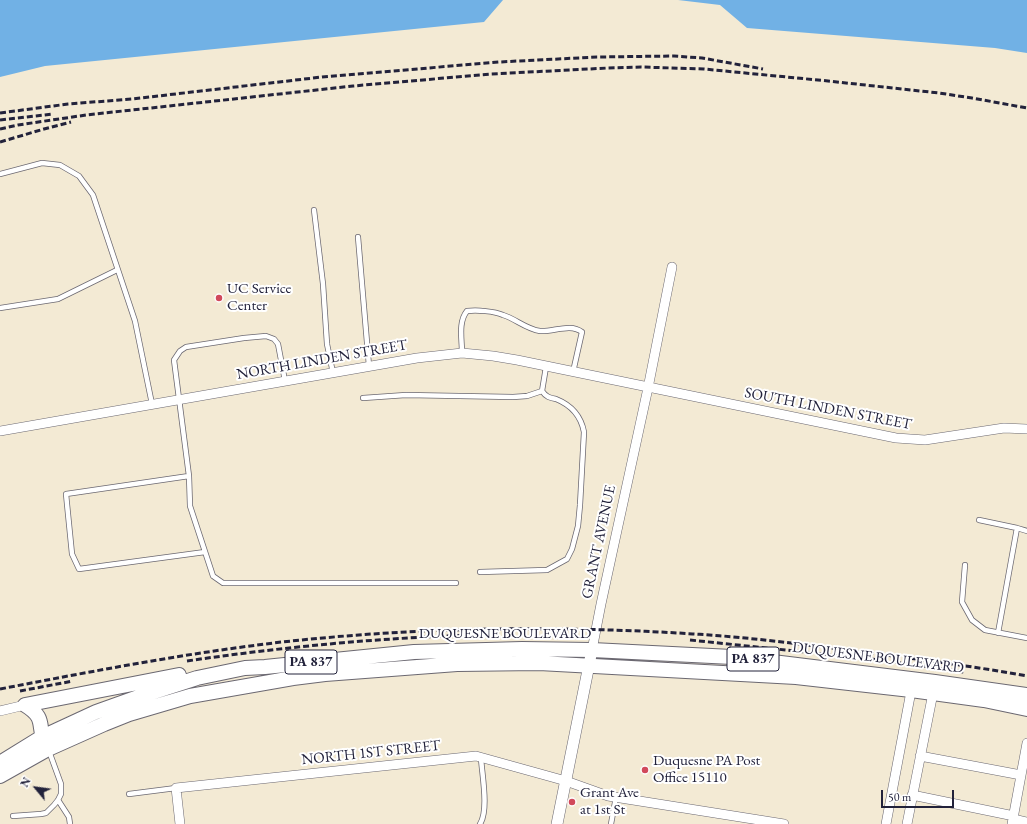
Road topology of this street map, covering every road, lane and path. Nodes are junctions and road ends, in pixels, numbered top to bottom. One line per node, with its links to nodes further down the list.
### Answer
1 (0, 174): 5 (lane)
2 (314, 210): 11 (lane)
3 (358, 238): 8 (lane)
4 (672, 267): 13 (street, GRANT AVENUE)
5 (117, 270): 6 (lane); 17 (lane)
6 (0, 308)
7 (462, 353): 8 (street, NORTH LINDEN STREET); 9 (street, NORTH LINDEN STREET); 10 (lane)
8 (369, 366): 11 (street, NORTH LINDEN STREET)
9 (546, 367): 10 (street, NORTH LINDEN STREET); 14 (lane)
10 (573, 372): 13 (street, NORTH LINDEN STREET)
11 (333, 373): 12 (street, NORTH LINDEN STREET)
12 (285, 381): 16 (street, NORTH LINDEN STREET); 16 (lane)
13 (648, 388): 18 (street, SOUTH LINDEN STREET); 30 (street, GRANT AVENUE)
14 (542, 391): 15 (lane); 26 (lane)
15 (363, 398)
16 (180, 399): 17 (street, NORTH LINDEN STREET); 20 (lane)
17 (152, 404): 19 (street, NORTH LINDEN STREET)
18 (1027, 428)
19 (0, 431)
20 (189, 476): 24 (lane); 24 (lane)
21 (979, 520): 22 (lane)
22 (1017, 528): 23 (lane); 28 (lane)
23 (1027, 531)
24 (205, 552): 27 (lane)
25 (965, 565): 28 (lane)
26 (480, 572)
27 (456, 583)
28 (998, 633): 29 (lane)
29 (1027, 638)
30 (592, 650): 31 (street, GRANT AVENUE); 32 (main road, DUQUESNE BOULEVARD / PA 837); 34 (main road, DUQUESNE BOULEVARD / PA 837)
31 (590, 665): 33 (main road, DUQUESNE BOULEVARD / PA 837); 34 (main road, PA 837); 47 (street, GRANT AVENUE)
32 (245, 668): 33 (main road); 37 (main road); 40 (main road, DUQUESNE BOULEVARD / PA 837)
33 (262, 683): 40 (main road, DUQUESNE BOULEVARD / PA 837)
34 (912, 685): 35 (main road, PA 837); 62 (street)
35 (934, 687): 36 (main road, DUQUESNE BOULEVARD / PA 837); 38 (main road, PA 837); 42 (street)
36 (1027, 695)
37 (26, 705): 39 (street); 40 (main road)
38 (1027, 709)
39 (0, 711)
40 (45, 743): 44 (main road, DUQUESNE BOULEVARD / PA 837); 46 (main road, DUQUESNE BOULEVARD / PA 837); 52 (lane)
41 (1027, 743): 45 (street)
42 (920, 756): 45 (street); 50 (street)
43 (481, 758): 47 (street, NORTH 1ST STREET); 48 (street, NORTH 1ST STREET); 59 (lane)
44 (0, 763)
45 (1021, 775): 54 (street)
46 (0, 776)
47 (566, 781): 51 (street, NORTH 1ST STREET); 60 (street, GRANT AVENUE)
48 (176, 788): 49 (lane); 58 (street)
49 (129, 794)
50 (912, 795): 54 (street); 63 (street)
51 (616, 797): 56 (street, NORTH 1ST STREET); 61 (lane)
52 (58, 800): 53 (lane); 57 (lane)
53 (13, 816)
54 (1013, 820): 55 (street)
55 (1027, 822)
56 (778, 823)
57 (70, 824)
58 (180, 824)
59 (480, 824)
60 (557, 824)
61 (611, 824)
62 (886, 824)
63 (907, 824)

